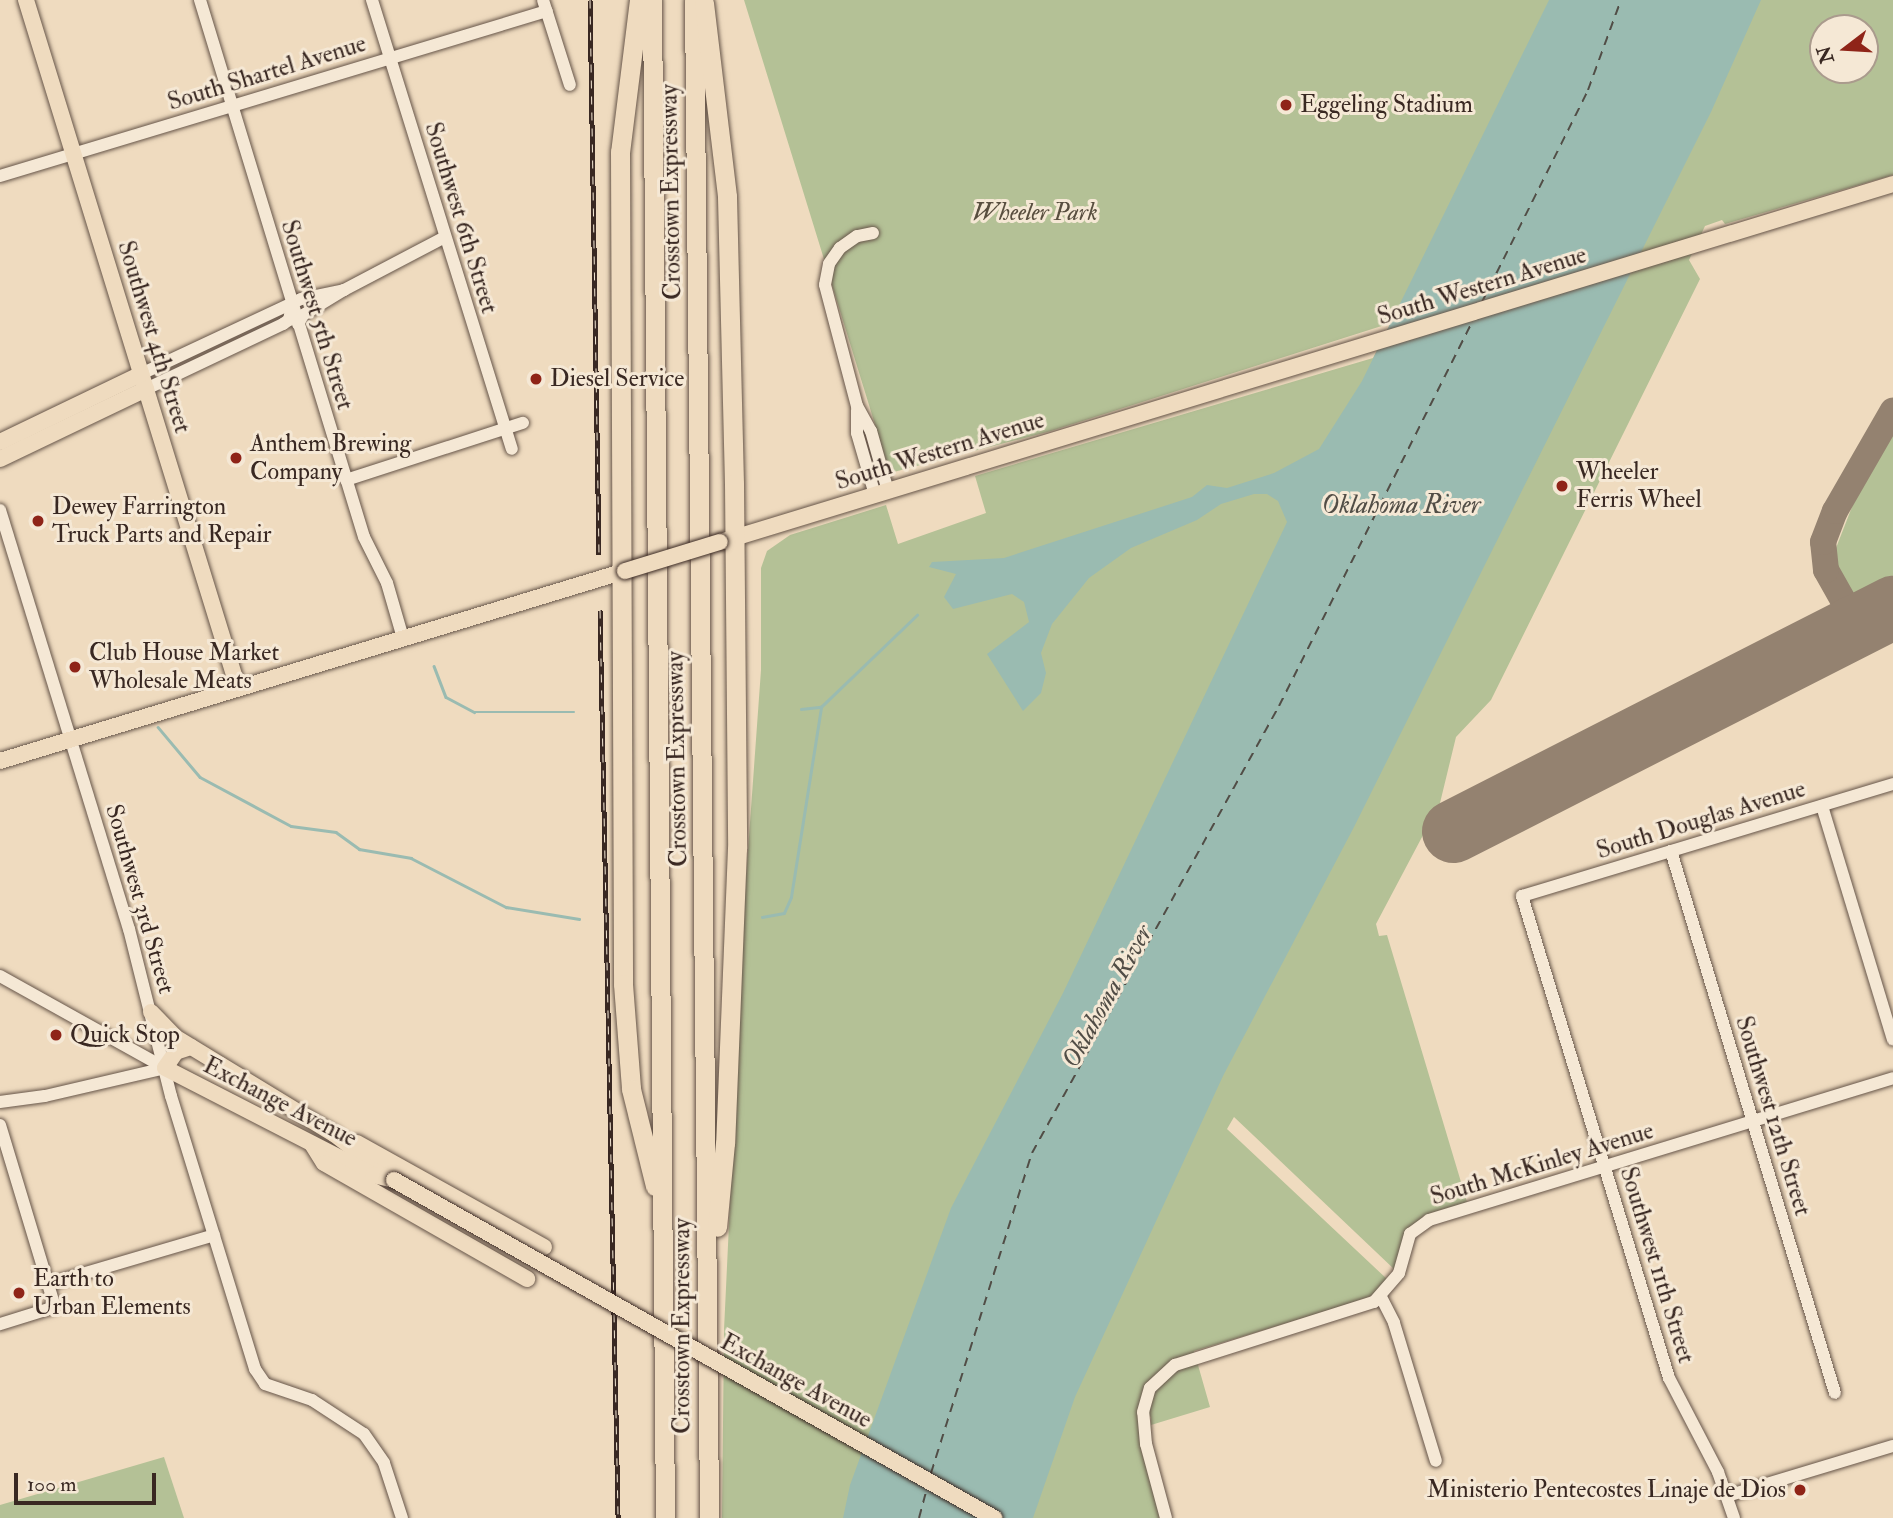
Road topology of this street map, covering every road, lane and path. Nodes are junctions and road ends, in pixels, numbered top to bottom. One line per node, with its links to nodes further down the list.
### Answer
1 (26, 0): 12 (main road, Southwest 4th Street)
2 (200, 0): 11 (street, Southwest 5th Street)
3 (372, 0): 9 (street, Southwest 6th Street)
4 (639, 0): 30 (highway)
5 (652, 0): 52 (highway, Crosstown Expressway)
6 (694, 0): 59 (highway, Crosstown Expressway)
7 (703, 0): 29 (highway)
8 (545, 6): 9 (street, South Shartel Avenue); 10 (street)
9 (390, 58): 11 (street, South Shartel Avenue); 16 (street, Southwest 6th Street)
10 (570, 85)
11 (232, 106): 12 (street, South Shartel Avenue); 18 (street, Southwest 5th Street)
12 (74, 153): 13 (street, South Shartel Avenue); 20 (main road, Southwest 4th Street)
13 (0, 176)
14 (1893, 184): 27 (main road, South Western Avenue)
15 (873, 233): 27 (street)
16 (445, 237): 17 (street); 22 (street, Southwest 6th Street)
17 (344, 290): 18 (street); 19 (street)
18 (292, 303): 19 (street, Southwest 5th Street); 20 (street)
19 (298, 324): 26 (street, Southwest 5th Street)
20 (144, 382): 23 (main road); 25 (main road); 32 (main road, Southwest 4th Street)
21 (523, 423): 22 (street)
22 (505, 429): 24 (street, Southwest 6th Street); 26 (street)
23 (0, 442)
24 (512, 449)
25 (0, 459)
26 (346, 480): 31 (street, Southwest 5th Street)
27 (882, 493): 29 (main road, South Western Avenue)
28 (0, 510): 33 (street, Southwest 3rd Street)
29 (727, 540): 30 (main road, South Western Avenue, bridge); 59 (highway)
30 (622, 572): 31 (main road, South Western Avenue); 52 (highway)
31 (403, 638): 32 (main road, South Western Avenue)
32 (237, 688): 33 (main road, South Western Avenue)
33 (70, 739): 34 (main road, South Western Avenue); 40 (street, Southwest 3rd Street)
34 (0, 761)
35 (1893, 784): 36 (street, South Douglas Avenue)
36 (1822, 806): 37 (street, South Douglas Avenue); 41 (street)
37 (1671, 851): 38 (street, South Douglas Avenue); 46 (street, Southwest 12th Street)
38 (1522, 896): 50 (street, Southwest 11th Street)
39 (0, 976): 43 (street, Exchange Avenue)
40 (152, 1012): 42 (main road, Exchange Avenue); 43 (street, Southwest 3rd Street)
41 (1893, 1039)
42 (191, 1047): 43 (main road); 48 (main road, Exchange Avenue)
43 (165, 1068): 45 (street); 49 (main road, Exchange Avenue); 53 (street, Southwest 3rd Street)
44 (1893, 1078): 46 (street, South McKinley Avenue)
45 (0, 1101)
46 (1753, 1121): 50 (street, South McKinley Avenue); 60 (street, Southwest 12th Street)
47 (0, 1125): 56 (street)
48 (334, 1134): 51 (main road, Exchange Avenue); 54 (main road)
49 (312, 1144): 51 (main road, Exchange Avenue); 55 (main road)
50 (1605, 1166): 57 (street, South McKinley Avenue); 63 (street, Southwest 11th Street)
51 (394, 1180): 67 (main road, Exchange Avenue, bridge)
52 (661, 1214): 65 (highway, Crosstown Expressway)
53 (214, 1235): 56 (street); 64 (street, Southwest 3rd Street)
54 (544, 1247): 55 (street)
55 (527, 1279)
56 (48, 1284): 58 (street)
57 (1381, 1297): 62 (street); 68 (street)
58 (0, 1324)
59 (707, 1336): 66 (highway, Crosstown Expressway)
60 (1835, 1393)
61 (1893, 1446): 63 (street)
62 (1436, 1461)
63 (1727, 1496): 69 (street, Southwest 11th Street)
64 (402, 1518)
65 (665, 1518)
66 (709, 1518)
67 (994, 1518)
68 (1166, 1518)
69 (1734, 1518)

